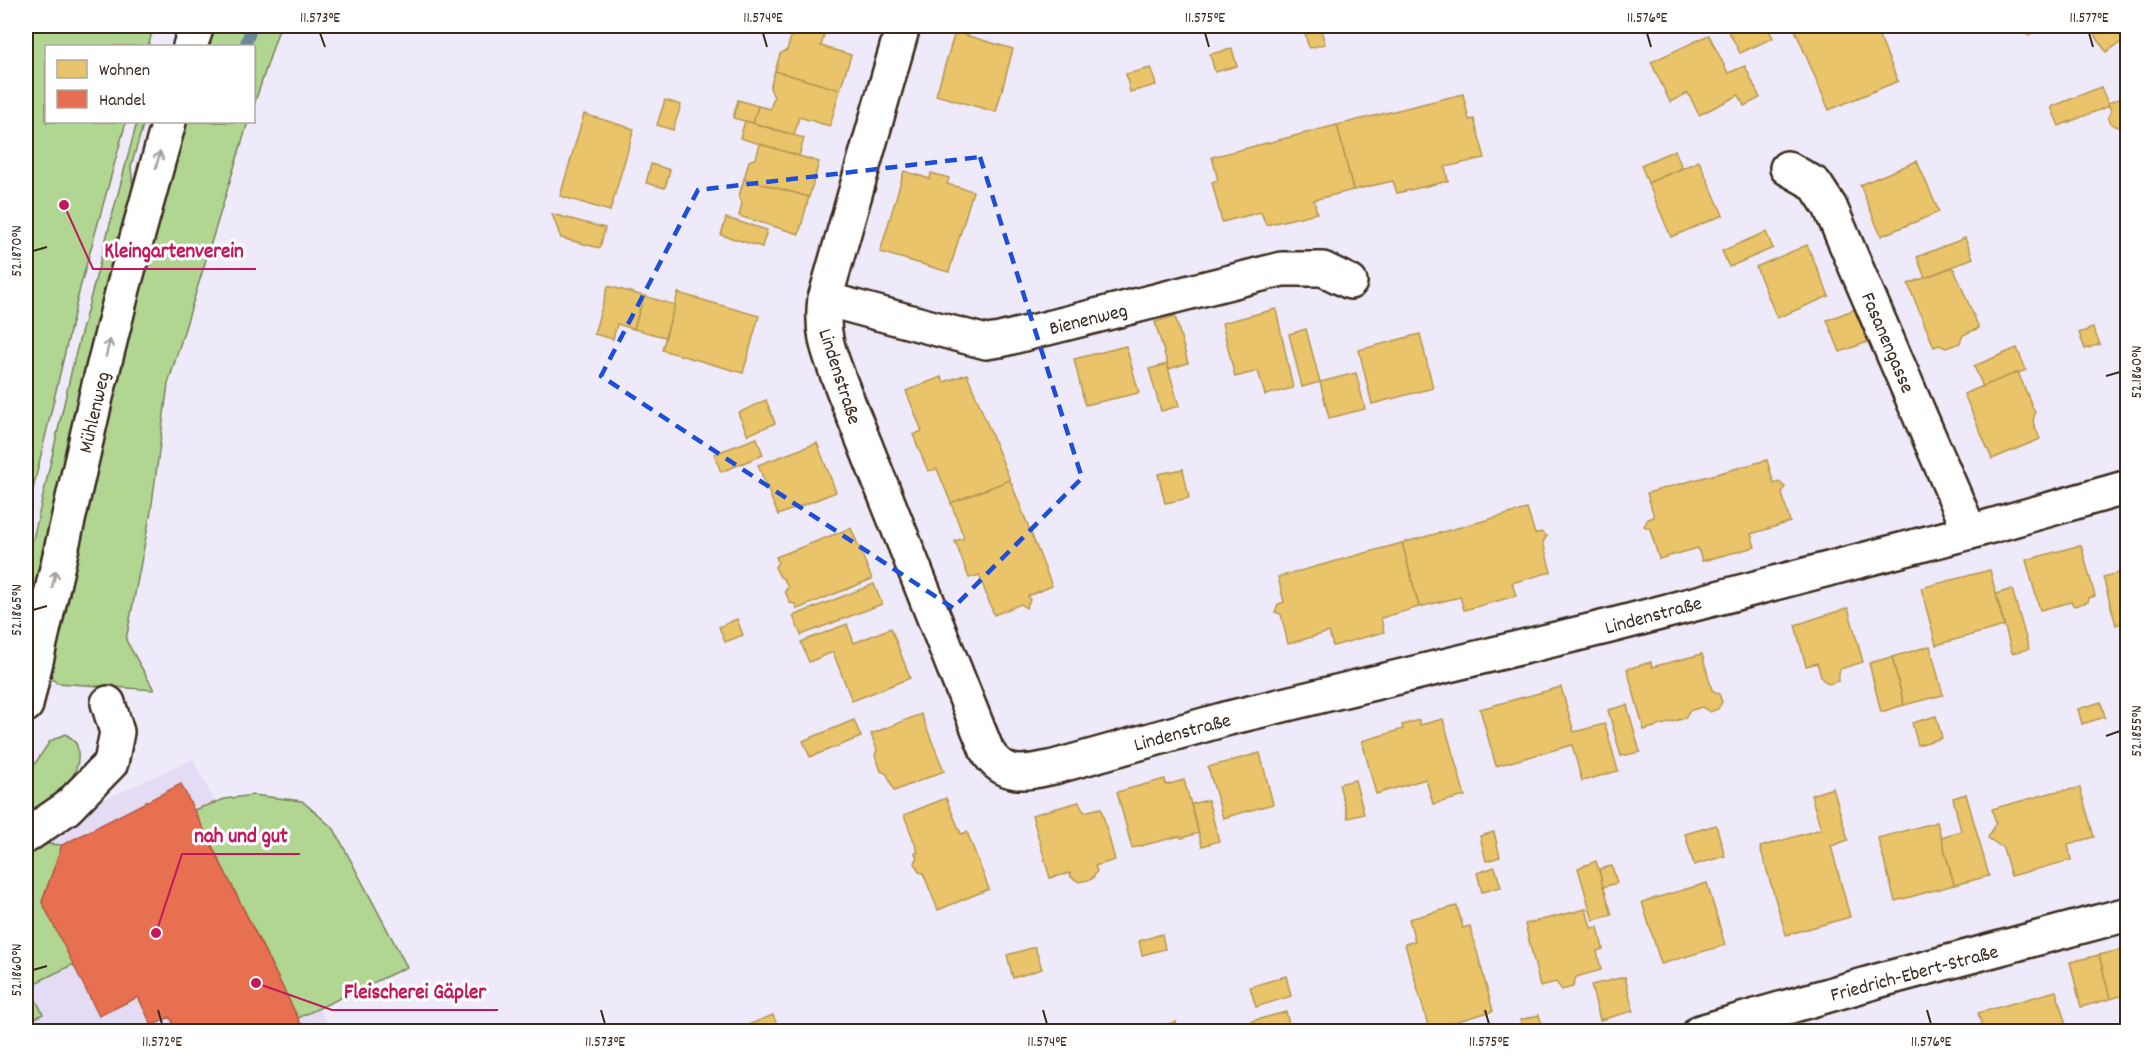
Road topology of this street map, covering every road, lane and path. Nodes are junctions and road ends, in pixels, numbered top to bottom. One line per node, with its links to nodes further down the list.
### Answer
1 (197, 26): 3 (street)
2 (903, 26): 7 (street, Lindenstraße)
3 (190, 45)
4 (169, 123): 10 (street, Mühlenweg, one-way to 4)
5 (1787, 168): 9 (street, Fasanengasse)
6 (1350, 282): 7 (street, Bienenweg)
7 (825, 299): 9 (street, Lindenstraße)
8 (2127, 487): 9 (street, Lindenstraße)
9 (1970, 532)
10 (26, 701)
11 (108, 704): 12 (street)
12 (26, 836)
13 (2127, 914): 14 (street, Friedrich-Ebert-Straße)
14 (1700, 1032)

